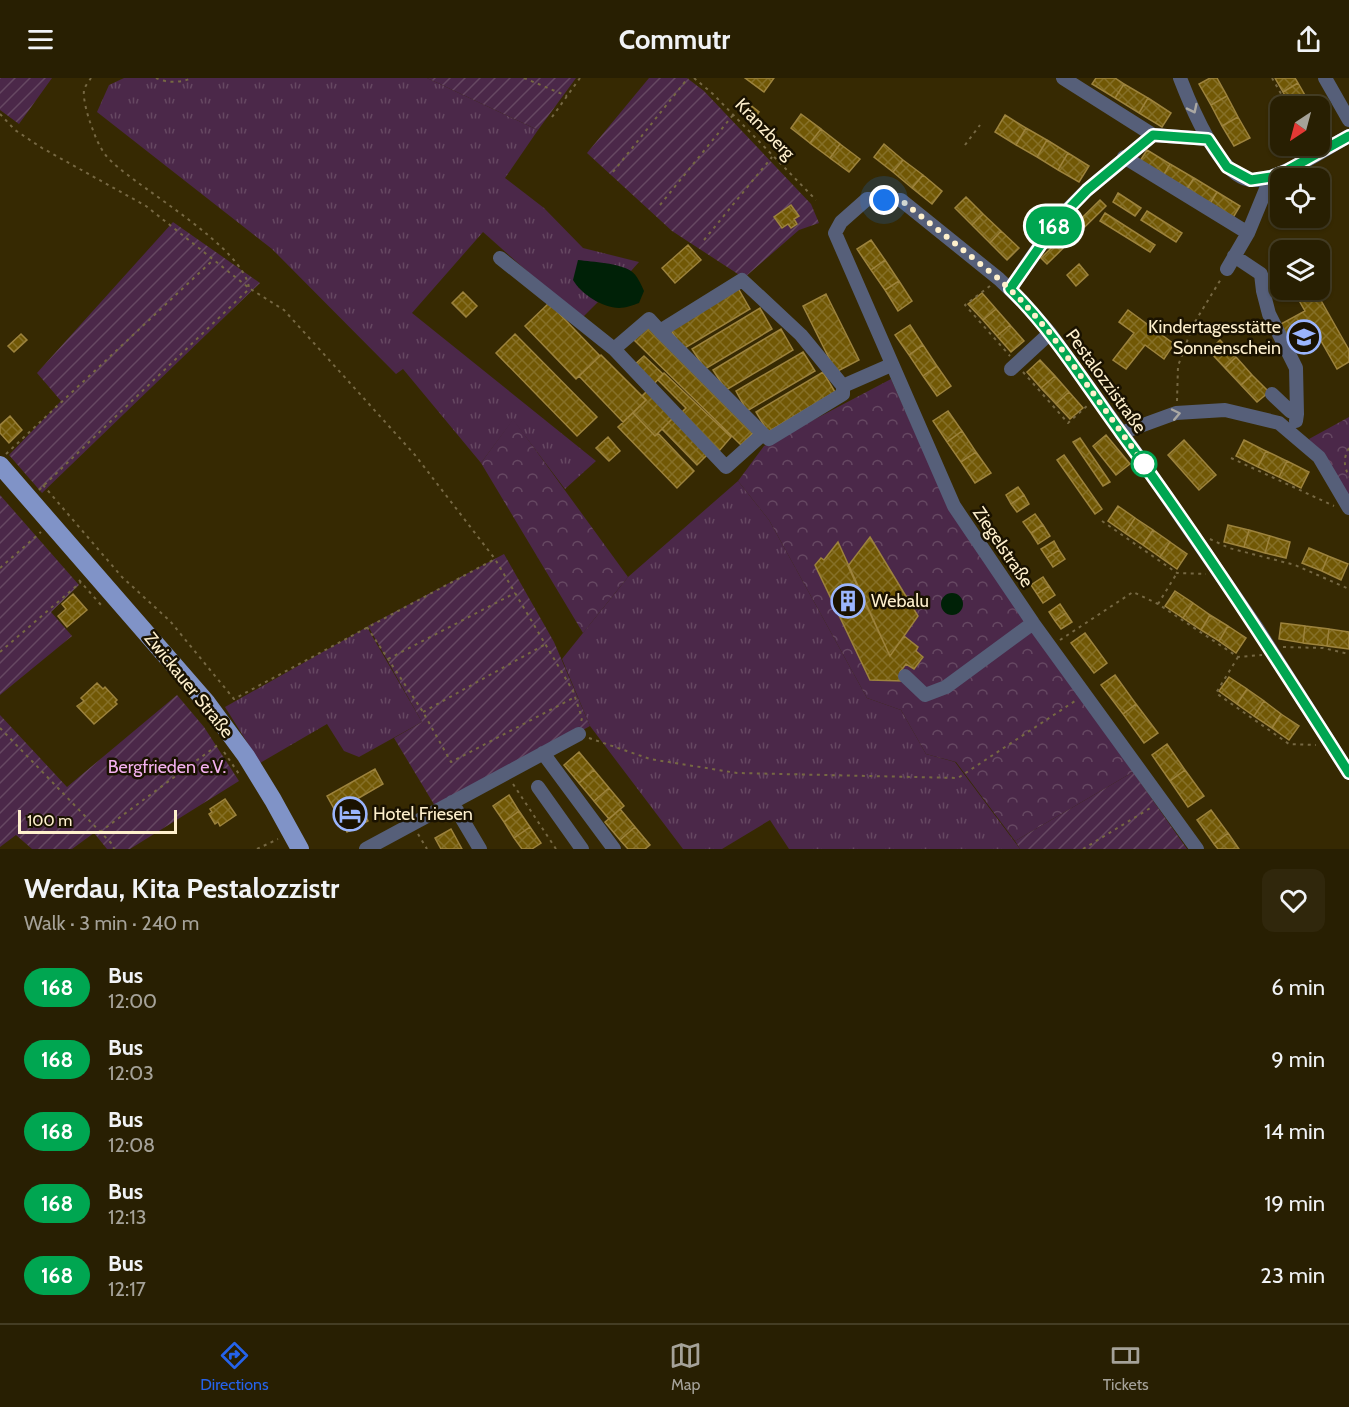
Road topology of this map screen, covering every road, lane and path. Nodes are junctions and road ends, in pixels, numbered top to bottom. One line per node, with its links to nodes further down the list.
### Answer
1 (91, 78): 38 (path)
2 (156, 78): 3 (path)
3 (191, 78)
4 (524, 78): 12 (path)
5 (580, 78): 12 (path)
6 (688, 78): 26 (path)
7 (694, 78): 15 (path, Kranzberg)
8 (1063, 78): 19 (street)
9 (1180, 78): 21 (street, one-way to 21)
10 (1272, 78): 13 (path)
11 (1325, 78): 17 (street)
12 (567, 96): 16 (path)
13 (1282, 96)
14 (0, 114): 36 (path)
15 (733, 115): 24 (path, Kranzberg); 30 (path)
16 (552, 117)
17 (1349, 120)
18 (980, 125): 22 (path)
19 (1153, 135): 21 (street); 23 (street)
20 (1349, 136): 25 (street)
21 (1208, 139): 27 (street)
22 (965, 145)
23 (1124, 157): 32 (street); 39 (street)
24 (772, 158): 29 (path, Kranzberg); 33 (path)
25 (1288, 168)
26 (613, 172)
27 (1270, 177)
28 (1270, 179): 32 (street)
29 (816, 201)
30 (660, 205)
31 (835, 233): 39 (street, Pestalozzistraße); 43 (street, Ziegelstraße)
32 (1248, 233): 34 (street)
33 (704, 240)
34 (1234, 256): 37 (street); 48 (street)
35 (500, 258): 42 (street)
36 (213, 260): 38 (path); 54 (path)
37 (1227, 269): 47 (path)
38 (249, 288): 56 (path); 62 (path)
39 (1010, 289): 41 (street, Pestalozzistraße)
40 (660, 332): 42 (street); 45 (street); 50 (street)
41 (1050, 333): 44 (street); 49 (street, Pestalozzistraße)
42 (614, 349): 50 (street)
43 (891, 365): 45 (street); 72 (street, Ziegelstraße)
44 (1011, 369)
45 (843, 386): 50 (street)
46 (1272, 394): 48 (street)
47 (1176, 413): 49 (street, one-way to 47); 51 (street)
48 (1297, 414): 51 (street)
49 (1121, 433): 60 (street, Pestalozzistraße)
50 (763, 434)
51 (1293, 434): 58 (street)
52 (1349, 448): 55 (path)
53 (1231, 458): 58 (path)
54 (2, 461): 57 (main road, Zwickauer Straße)
55 (1349, 477)
56 (43, 485): 57 (path); 73 (path)
57 (31, 499): 61 (main road, Zwickauer Straße)
58 (1344, 508)
59 (1102, 521): 65 (path)
60 (1186, 527): 66 (street, Pestalozzistraße); 68 (path)
61 (57, 528): 63 (path); 87 (main road, Zwickauer Straße)
62 (495, 559): 69 (path); 73 (path)
63 (0, 568)
64 (74, 573): 67 (path)
65 (1177, 573): 66 (path); 70 (path)
66 (1219, 575): 76 (street, Pestalozzistraße)
67 (81, 582): 71 (path); 77 (path)
68 (1349, 589)
69 (515, 593): 74 (path); 80 (path)
70 (1158, 604): 75 (path); 79 (path)
71 (105, 609)
72 (1033, 623): 75 (street, Ziegelstraße); 81 (street)
73 (367, 627): 80 (path)
74 (545, 645): 83 (path); 84 (path)
75 (1050, 647): 82 (street, Ziegelstraße)
76 (1271, 651): 78 (path); 79 (path); 88 (street, Pestalozzistraße)
77 (0, 652)
78 (1349, 654)
79 (1238, 657): 88 (path)
80 (388, 659): 84 (path)
81 (905, 676)
82 (1084, 694): 86 (path); 94 (street, Ziegelstraße)
83 (575, 697): 84 (path); 86 (path)
84 (423, 712)
85 (0, 728): 97 (path)
86 (579, 734): 89 (street)
87 (225, 740): 92 (path); 97 (path); 98 (main road, Zwickauer Straße)
88 (1331, 745): 91 (street, Pestalozzistraße)
89 (543, 753): 90 (street); 107 (street)
90 (506, 773): 95 (street); 105 (path)
91 (1349, 773)
92 (244, 782)
93 (538, 787): 106 (street)
94 (1162, 801): 108 (path); 109 (street, Ziegelstraße)
95 (452, 802): 96 (street); 104 (street)
96 (412, 824): 102 (street); 103 (path)
97 (100, 832): 99 (path)
98 (284, 838): 100 (path); 101 (main road, Zwickauer Straße)
99 (114, 849)
100 (257, 849)
101 (300, 849)
102 (366, 849)
103 (427, 849)
104 (480, 849)
105 (556, 849)
106 (582, 849)
107 (614, 849)
108 (1083, 849)
109 (1197, 849)

